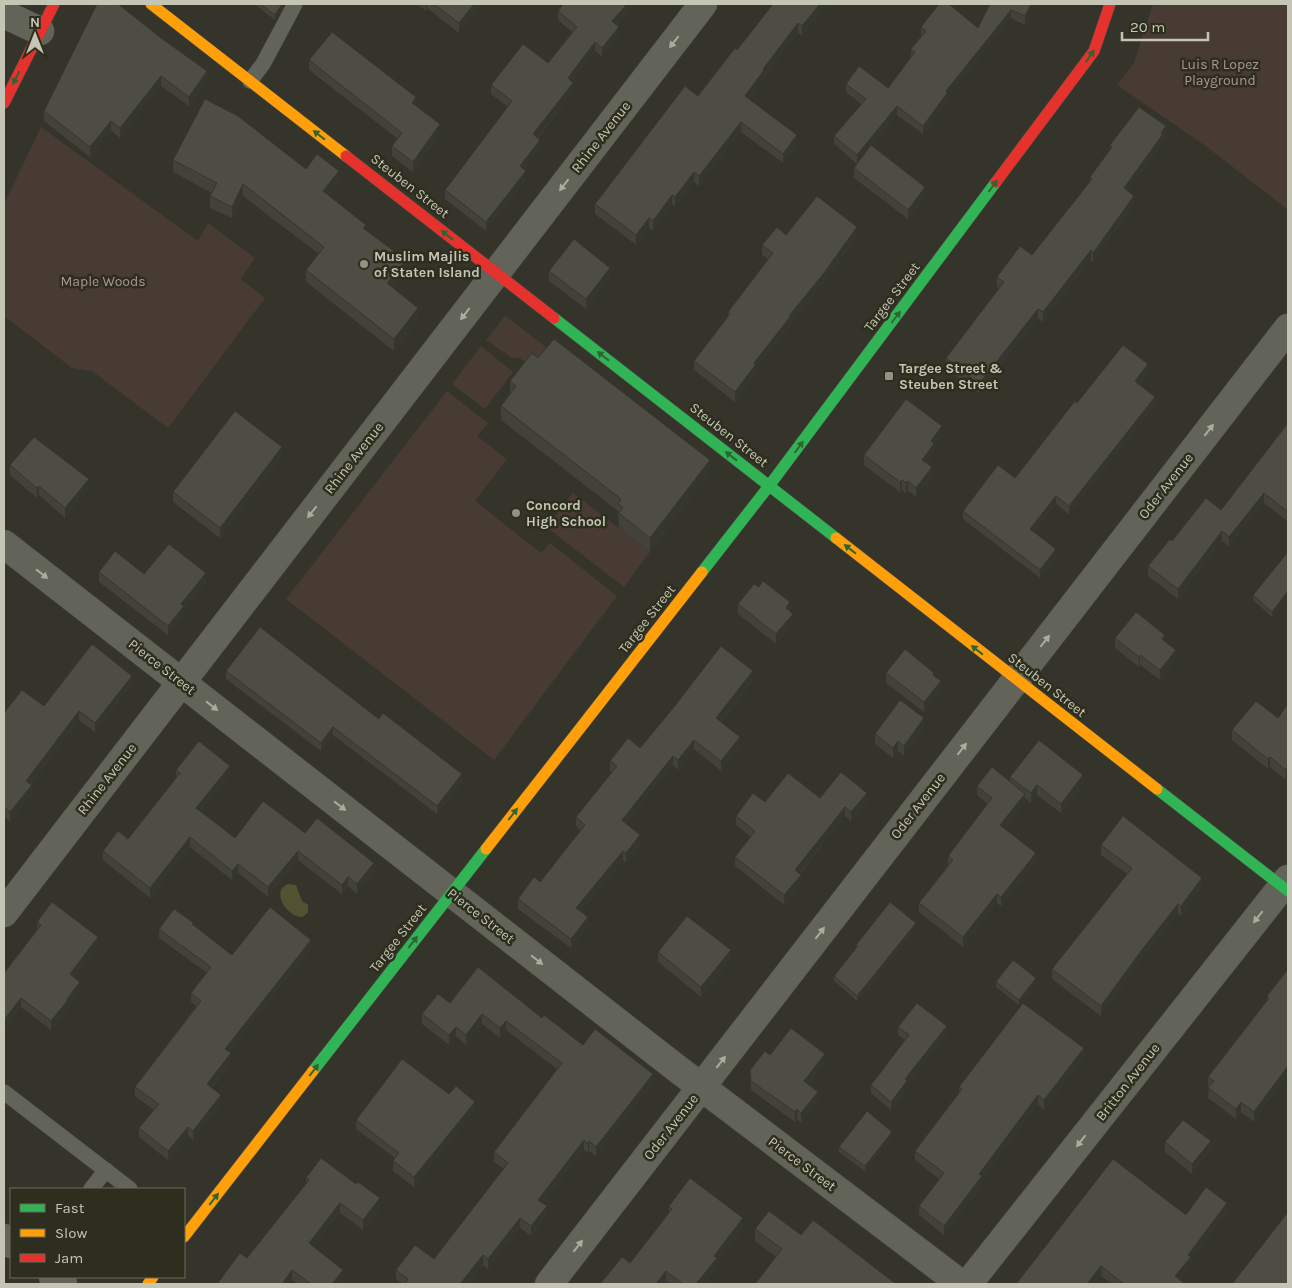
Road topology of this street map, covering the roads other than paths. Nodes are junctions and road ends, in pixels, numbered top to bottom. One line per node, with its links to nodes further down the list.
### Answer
1 (54, 4): 7 (main road)
2 (151, 4): 8 (main road, Steuben Street)
3 (296, 4): 8 (lane)
4 (703, 4): 10 (street, Rhine Avenue, one-way to 10)
5 (1110, 4): 12 (main road, Targee Street, one-way to 5)
6 (4, 14): 7 (street)
7 (40, 31): 9 (main road, one-way to 9)
8 (250, 81): 10 (main road, Steuben Street, one-way to 8)
9 (4, 103)
10 (496, 273): 12 (main road, Steuben Street, one-way to 10); 15 (street, Rhine Avenue, one-way to 15)
11 (1288, 328): 14 (street, Oder Avenue, one-way to 11)
12 (769, 486): 14 (main road, Steuben Street, one-way to 12); 17 (main road, Targee Street, one-way to 12)
13 (4, 544): 15 (street, Pierce Street, one-way to 15)
14 (1016, 680): 16 (main road, Steuben Street); 19 (street, Oder Avenue, one-way to 14)
15 (182, 682): 17 (street, Pierce Street, one-way to 17); 18 (street, Rhine Avenue)
16 (1286, 885): 27 (street, Britton Avenue, one-way to 27)
17 (452, 893): 19 (street, Pierce Street, one-way to 19); 24 (main road, Targee Street, one-way to 17)
18 (4, 913)
19 (701, 1088): 25 (street, Oder Avenue, one-way to 19); 26 (street, Pierce Street)
20 (4, 1092): 21 (lane)
21 (106, 1170): 22 (lane); 23 (lane)
22 (92, 1188)
23 (129, 1188)
24 (185, 1234)
25 (548, 1284)
26 (961, 1284)
27 (968, 1284)

